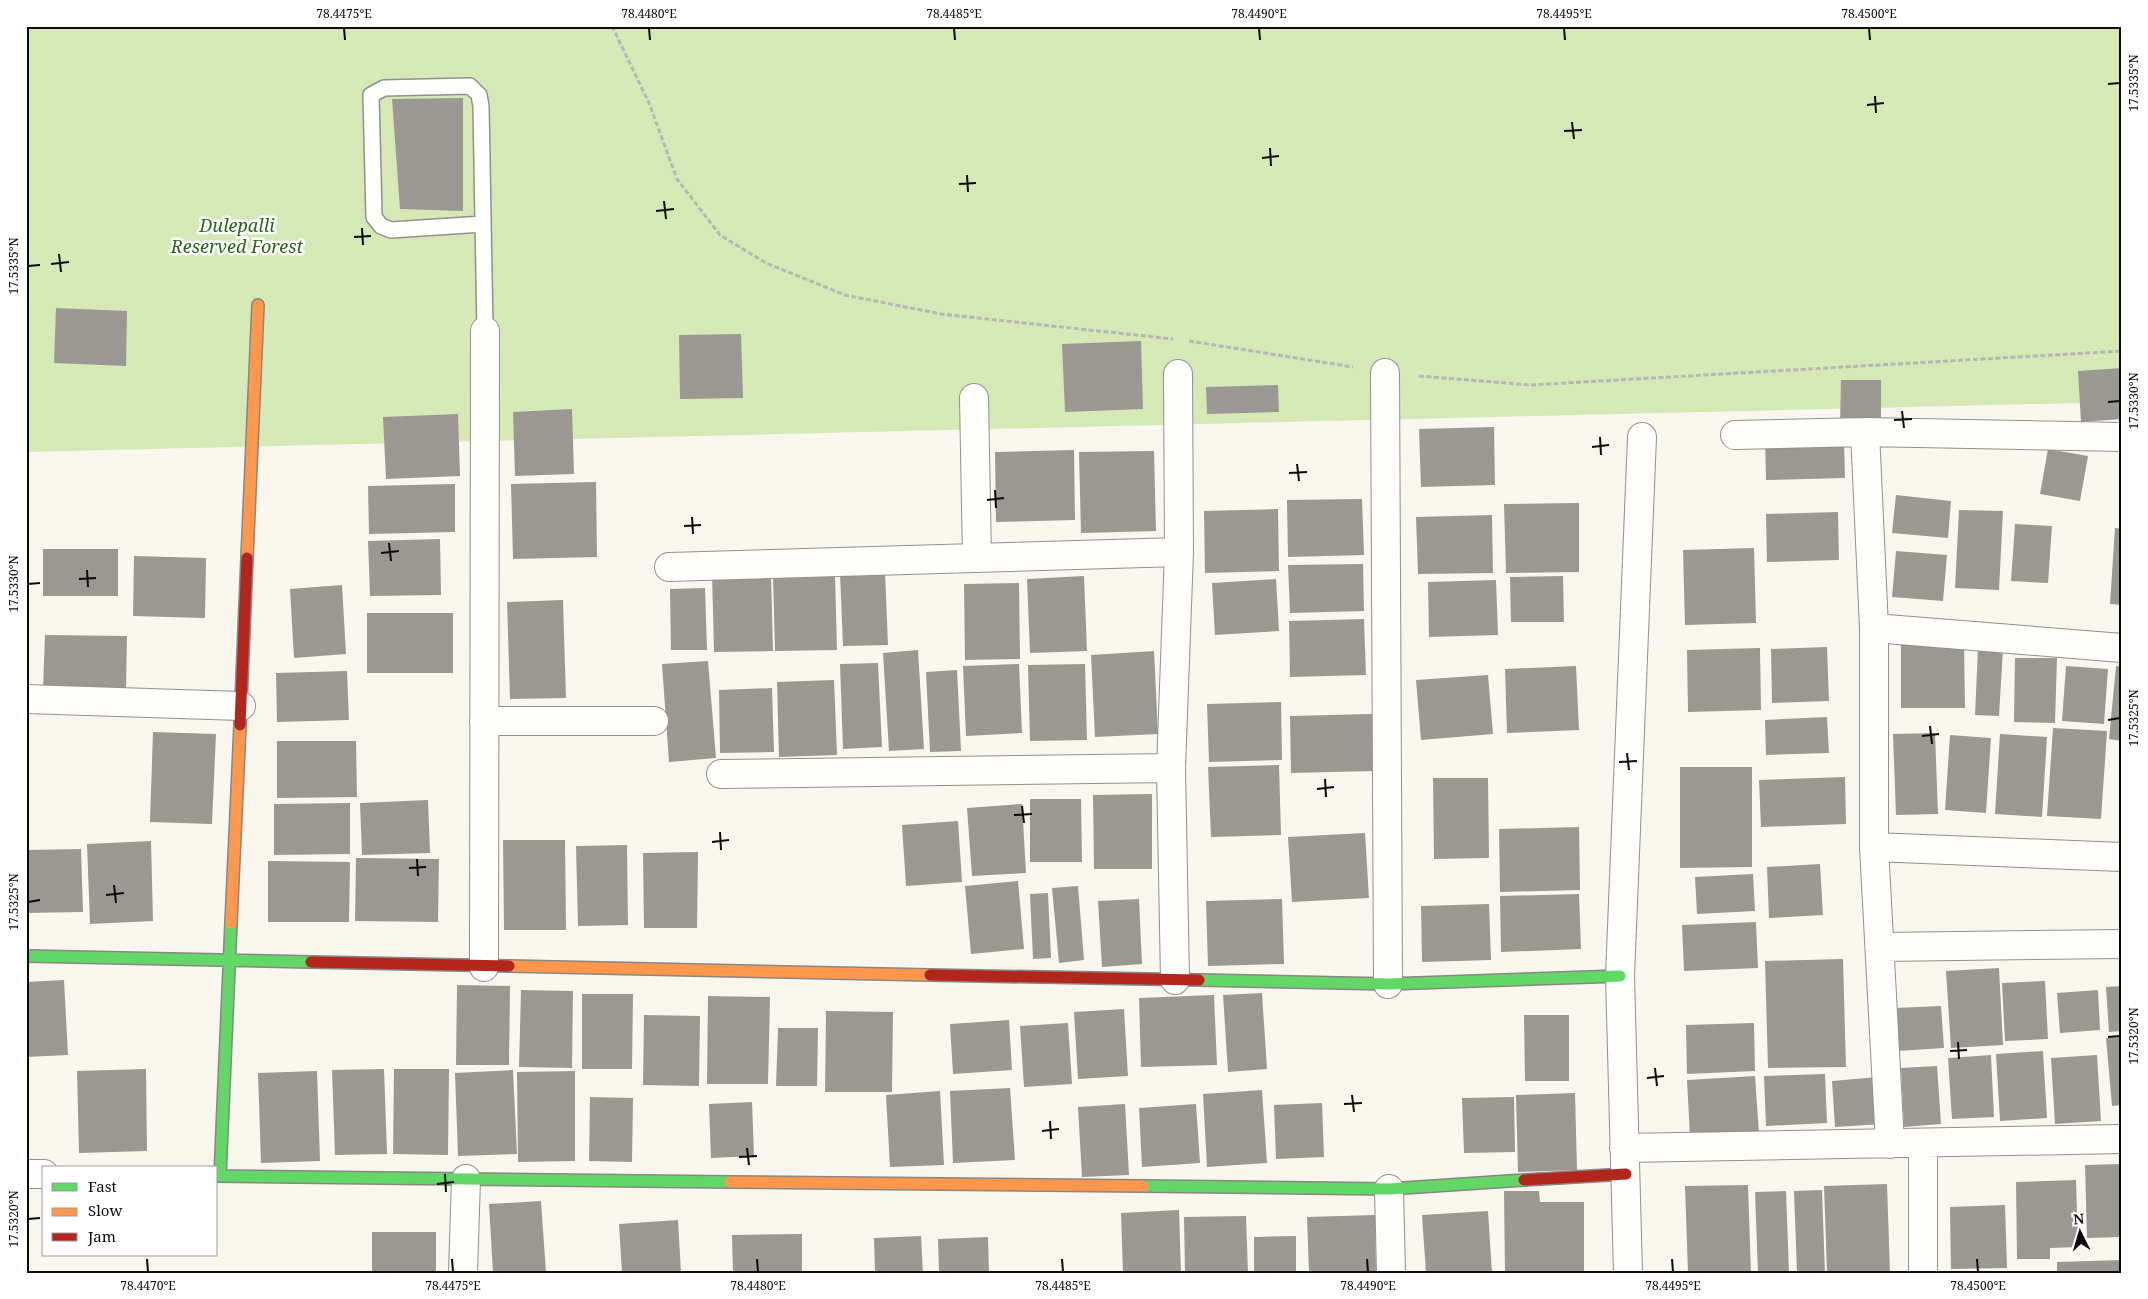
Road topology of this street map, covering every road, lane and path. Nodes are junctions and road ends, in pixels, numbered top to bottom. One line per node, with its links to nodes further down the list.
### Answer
1 (612, 26): 6 (path)
2 (483, 224): 2 (lane); 4 (lane)
3 (258, 306): 19 (street)
4 (486, 331): 20 (street)
5 (2122, 351): 6 (path)
6 (1385, 373): 33 (street)
7 (1178, 374): 13 (street)
8 (974, 398): 14 (street)
9 (1865, 432): 10 (street); 12 (street); 16 (street)
10 (1735, 435)
11 (1642, 437): 31 (street)
12 (2122, 437)
13 (1179, 552): 14 (street); 22 (street)
14 (977, 558): 15 (street)
15 (670, 567)
16 (1874, 628): 17 (street); 24 (street)
17 (2122, 648)
18 (26, 699): 19 (street)
19 (241, 706): 29 (street)
20 (484, 720): 21 (street); 30 (street)
21 (654, 721)
22 (1171, 768): 23 (street); 32 (street)
23 (721, 774)
24 (1874, 848): 25 (street); 27 (street)
25 (2122, 856)
26 (2122, 944): 27 (street)
27 (1881, 947): 36 (street)
28 (26, 956): 29 (street)
29 (230, 961): 30 (street); 40 (street)
30 (484, 966): 32 (street)
31 (1620, 976): 33 (street); 37 (street)
32 (1175, 980): 33 (street)
33 (1388, 984)
34 (2122, 1139): 35 (street)
35 (1923, 1143): 36 (street); 46 (street)
36 (1890, 1144): 37 (street)
37 (1625, 1161): 42 (street); 45 (street)
38 (26, 1174): 39 (street)
39 (42, 1174)
40 (218, 1176): 41 (street)
41 (466, 1178): 42 (street); 43 (street)
42 (1389, 1189): 44 (street)
43 (463, 1273)
44 (1391, 1273)
45 (1628, 1273)
46 (1923, 1273)

